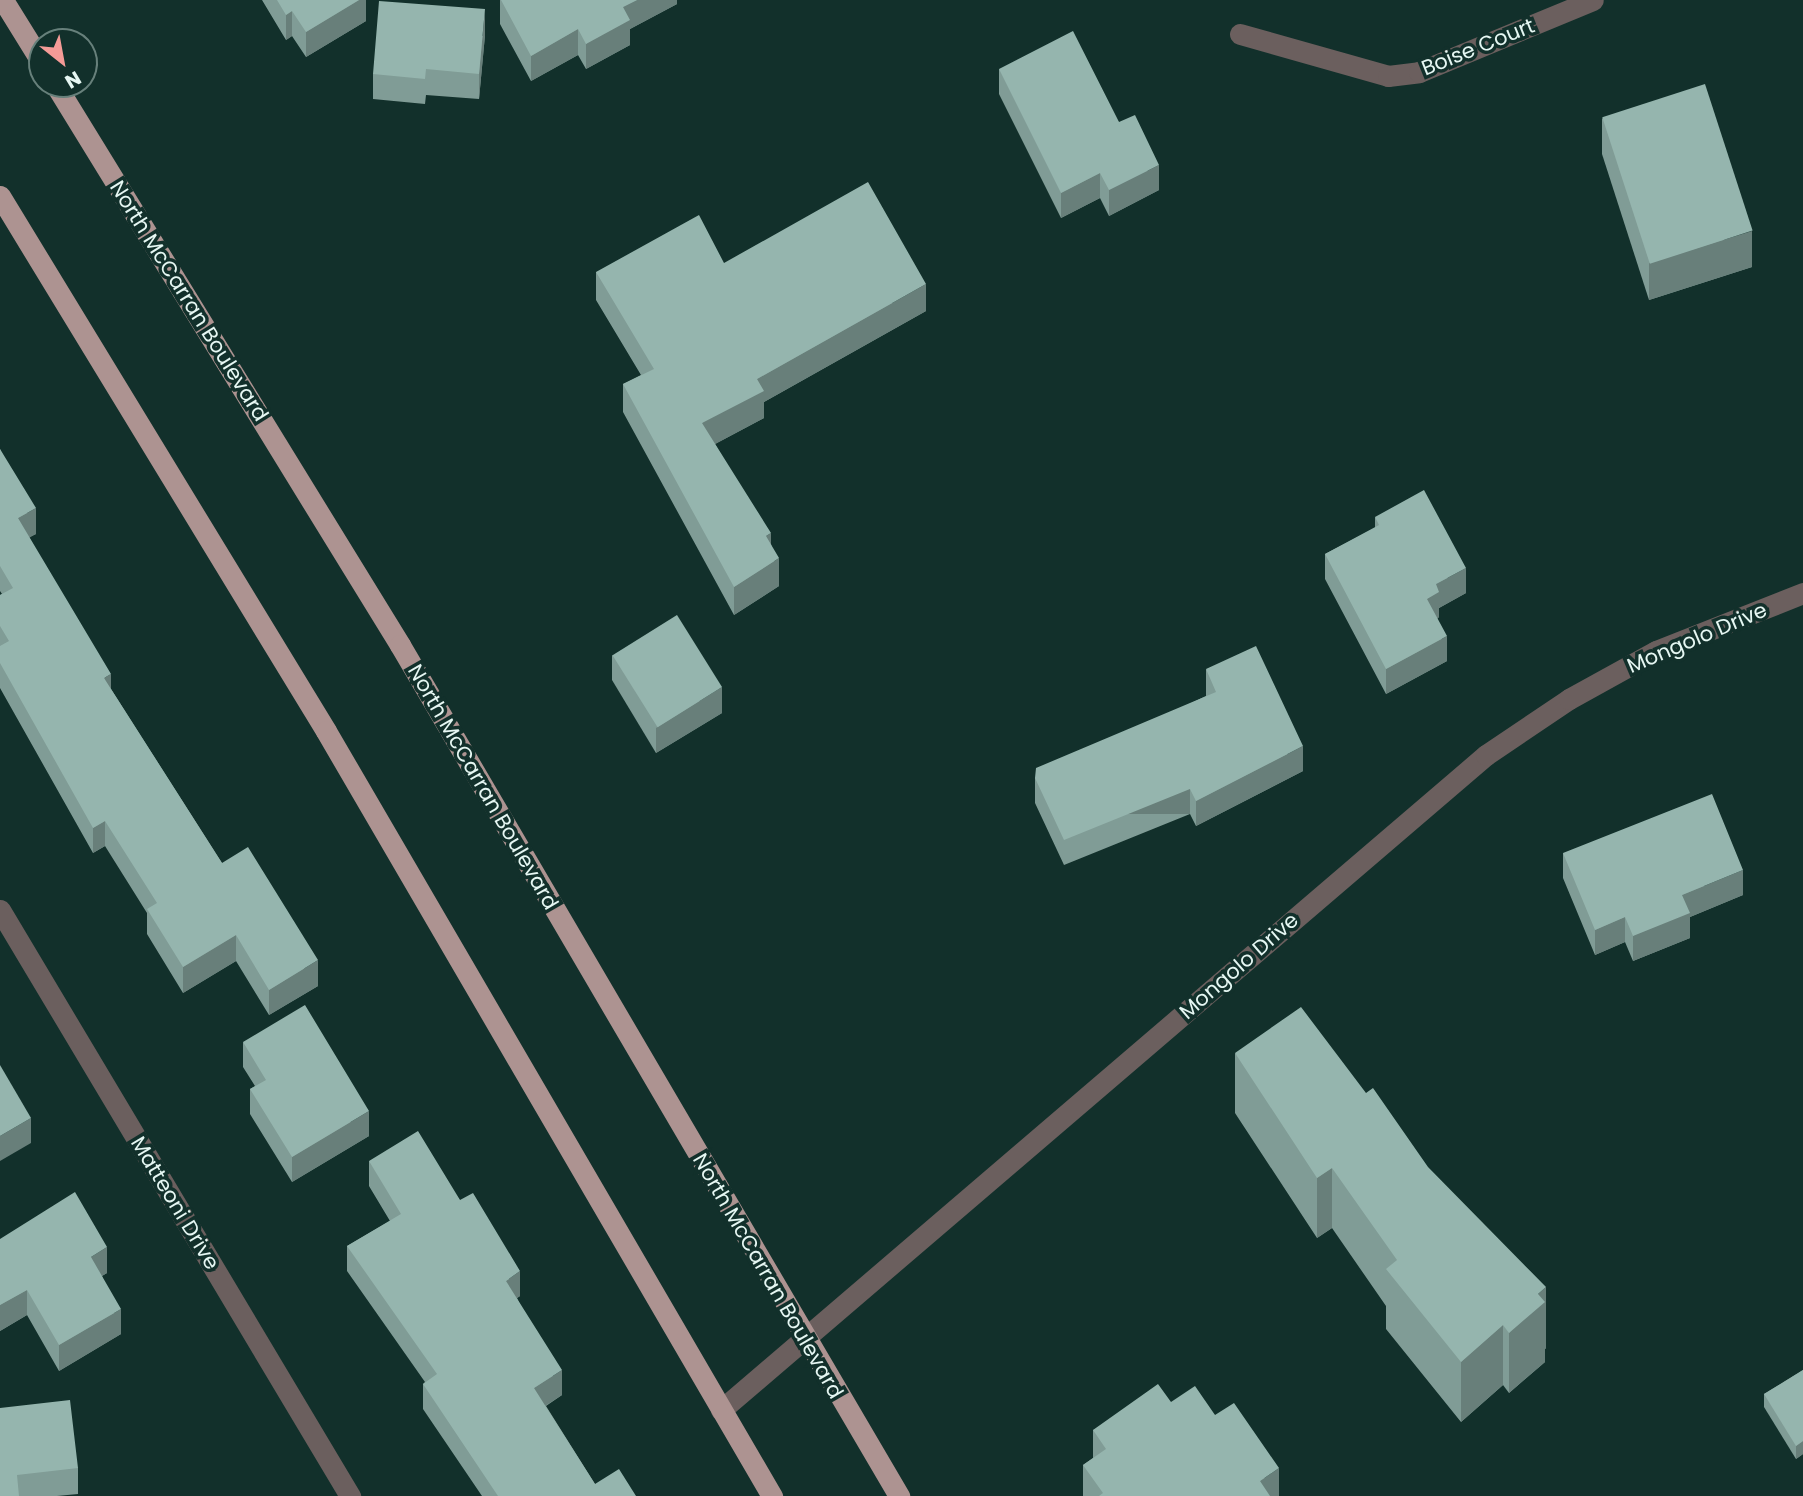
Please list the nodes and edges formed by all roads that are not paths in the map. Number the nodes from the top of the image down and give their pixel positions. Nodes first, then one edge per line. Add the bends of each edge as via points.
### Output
1 (3, 0) edge
2 (1593, 0) edge
3 (1240, 34) dead end
4 (28, 40) edge
5 (64, 98) edge
6 (0, 196) edge
7 (1803, 593) edge
8 (0, 910) edge
9 (6, 932) edge
10 (804, 1338) junction
11 (720, 1410) junction
12 (350, 1496) edge
13 (772, 1496) edge
14 (898, 1496) edge

1 - 4 main road
2 - 3 street, Boise Court via 1419,72 1388,76
5 - 10 main road, North McCarran Boulevard via 400,645
6 - 11 main road via 326,731
7 - 10 street, Mongolo Drive via 1656,651 1569,699 1486,755
8 - 9 street, Matteoni Drive
9 - 12 street, Matteoni Drive
10 - 11 street, Mongolo Drive
10 - 14 main road, North McCarran Boulevard
11 - 13 main road

